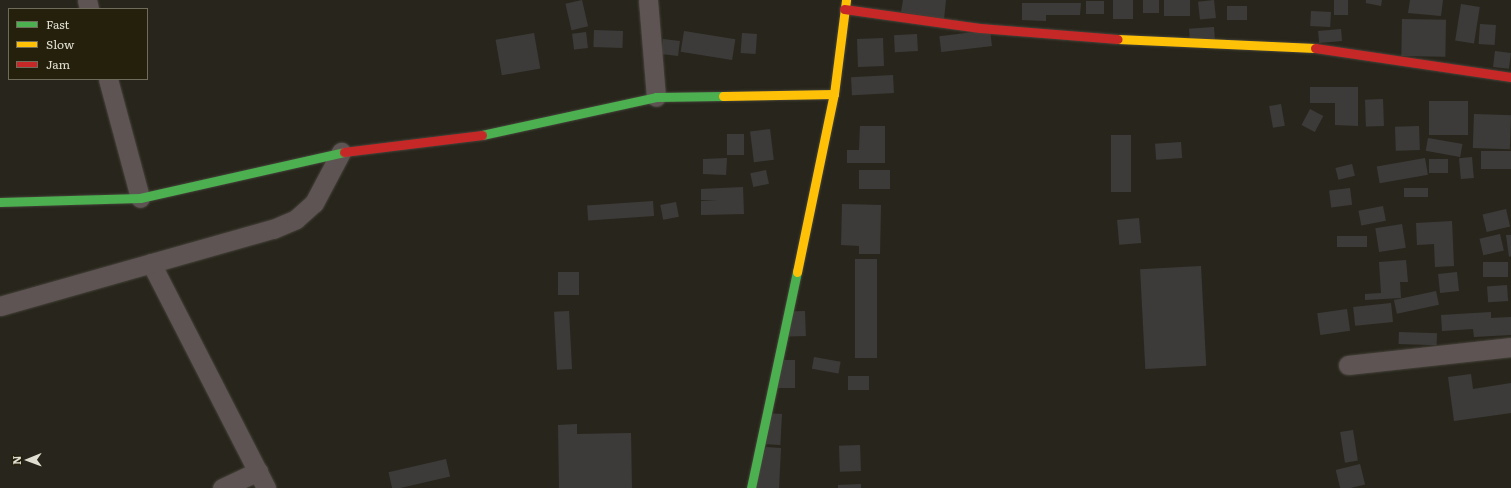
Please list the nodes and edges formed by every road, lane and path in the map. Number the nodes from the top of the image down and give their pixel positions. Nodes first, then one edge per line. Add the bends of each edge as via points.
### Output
1 (648, 0) edge
2 (845, 5) edge
3 (1511, 77) edge
4 (108, 80) edge
5 (834, 94) junction
6 (656, 98) junction
7 (341, 152) junction
8 (140, 198) junction
9 (0, 202) edge
10 (151, 263) junction
11 (0, 306) edge
12 (1511, 347) edge
13 (1348, 364) dead end
14 (258, 471) junction
15 (222, 488) edge
16 (266, 488) edge
17 (751, 488) edge

1 - 6 street
2 - 3 street via 980,28 1114,39 1313,48
2 - 5 street
4 - 8 street
5 - 6 street
5 - 17 street
6 - 7 street via 492,134
7 - 8 street
7 - 10 street via 314,204 296,219 273,229
8 - 9 street
10 - 11 street
10 - 14 street
12 - 13 street
14 - 15 street
14 - 16 street

